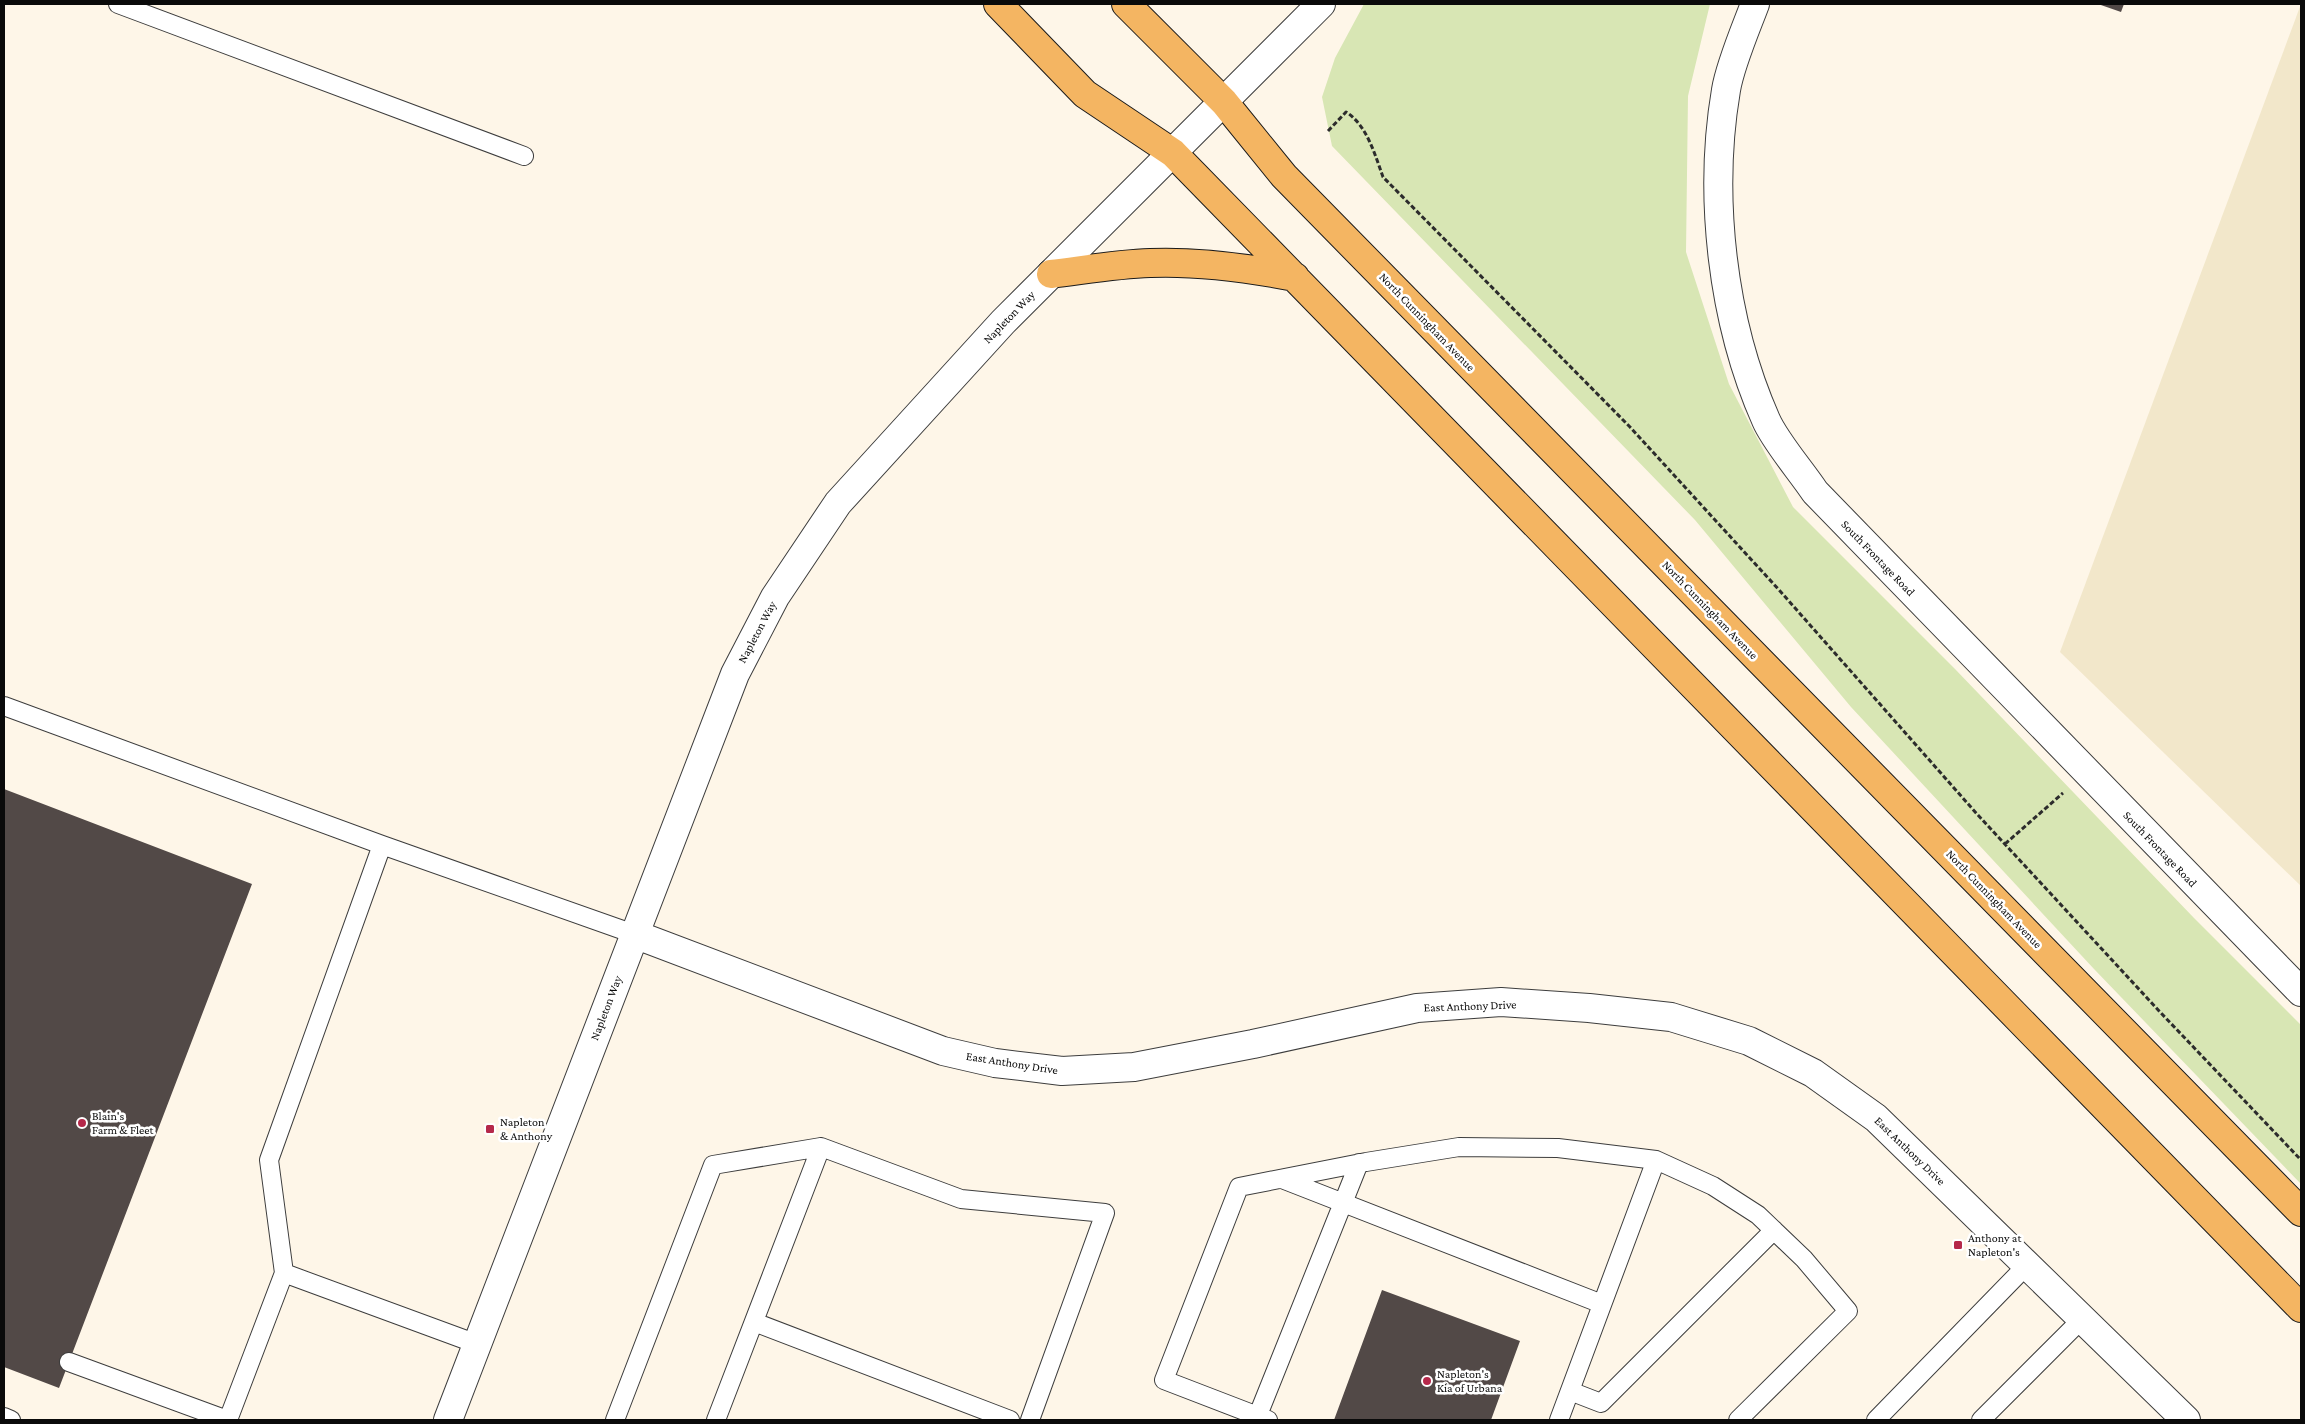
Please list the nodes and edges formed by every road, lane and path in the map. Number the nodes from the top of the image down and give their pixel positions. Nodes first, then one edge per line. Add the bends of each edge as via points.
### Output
1 (118, 4) edge
2 (998, 4) edge
3 (1126, 4) edge
4 (1320, 4) edge
5 (1755, 4) edge
6 (1224, 102) junction
7 (1328, 130) dead end
8 (1172, 153) junction
9 (524, 156) dead end
10 (1051, 274) junction
11 (1295, 277) junction
12 (4, 706) edge
13 (2086, 772) junction
14 (2005, 844) junction
15 (382, 845) junction
16 (634, 934) junction
17 (2301, 992) edge
18 (821, 1147) junction
19 (1656, 1160) junction
20 (2301, 1160) edge
21 (1359, 1163) junction
22 (1282, 1179) junction
23 (1343, 1203) junction
24 (2301, 1212) edge
25 (1774, 1230) junction
26 (2027, 1265) junction
27 (284, 1273) junction
28 (1602, 1304) junction
29 (2301, 1308) edge
30 (2082, 1319) junction
31 (754, 1322) junction
32 (477, 1344) junction
33 (69, 1362) dead end
34 (1570, 1391) junction
35 (4, 1417) edge
36 (1261, 1419) edge
37 (11, 1420) edge
38 (228, 1420) edge
39 (448, 1420) edge
40 (615, 1420) edge
41 (716, 1420) edge
42 (1010, 1420) edge
43 (1030, 1420) edge
44 (1559, 1420) edge
45 (1738, 1420) edge
46 (1876, 1420) edge
47 (1981, 1420) edge
48 (2186, 1420) edge

1 - 9 lane
2 - 8 main road via 1085,94
3 - 6 main road, North Cunningham Avenue
4 - 6 street, Napleton Way
5 - 13 street, South Frontage Road via 1726,88 1718,164 1722,260 1740,348 1766,421 1815,492
6 - 8 street, Napleton Way
6 - 24 main road, North Cunningham Avenue via 1284,176
7 - 14 path via 1346,112 1356,118 1369,140 1383,177 1630,427
8 - 10 street, Napleton Way
8 - 11 main road
10 - 11 main road via 1150,262 1206,264
10 - 16 street, Napleton Way via 1003,322 838,504 775,597 735,674
11 - 29 main road
12 - 15 lane
13 - 14 path
13 - 17 street, South Frontage Road
14 - 20 path
15 - 16 lane
15 - 27 lane via 269,1160
16 - 26 street, East Anthony Drive via 943,1052 995,1063 1062,1071 1134,1067 1417,1008 1501,1002 1671,1017 1749,1041 1821,1079 1876,1118
16 - 32 street, Napleton Way
18 - 31 lane
18 - 40 lane via 713,1165
18 - 43 lane via 961,1198 1105,1213
19 - 21 lane via 1558,1148 1459,1146
19 - 25 lane via 1713,1186 1758,1215
19 - 28 lane
21 - 22 lane
21 - 23 lane
22 - 23 lane
22 - 36 lane via 1239,1188 1164,1380
23 - 28 lane
23 - 36 lane
25 - 34 lane via 1601,1403
25 - 45 lane via 1804,1259 1848,1311
26 - 30 street, East Anthony Drive
26 - 46 lane
27 - 32 lane
27 - 38 lane
28 - 34 lane
30 - 47 lane
30 - 48 street, East Anthony Drive
31 - 41 lane
31 - 42 lane
32 - 39 street, Napleton Way
33 - 38 lane
34 - 44 lane
35 - 37 lane

